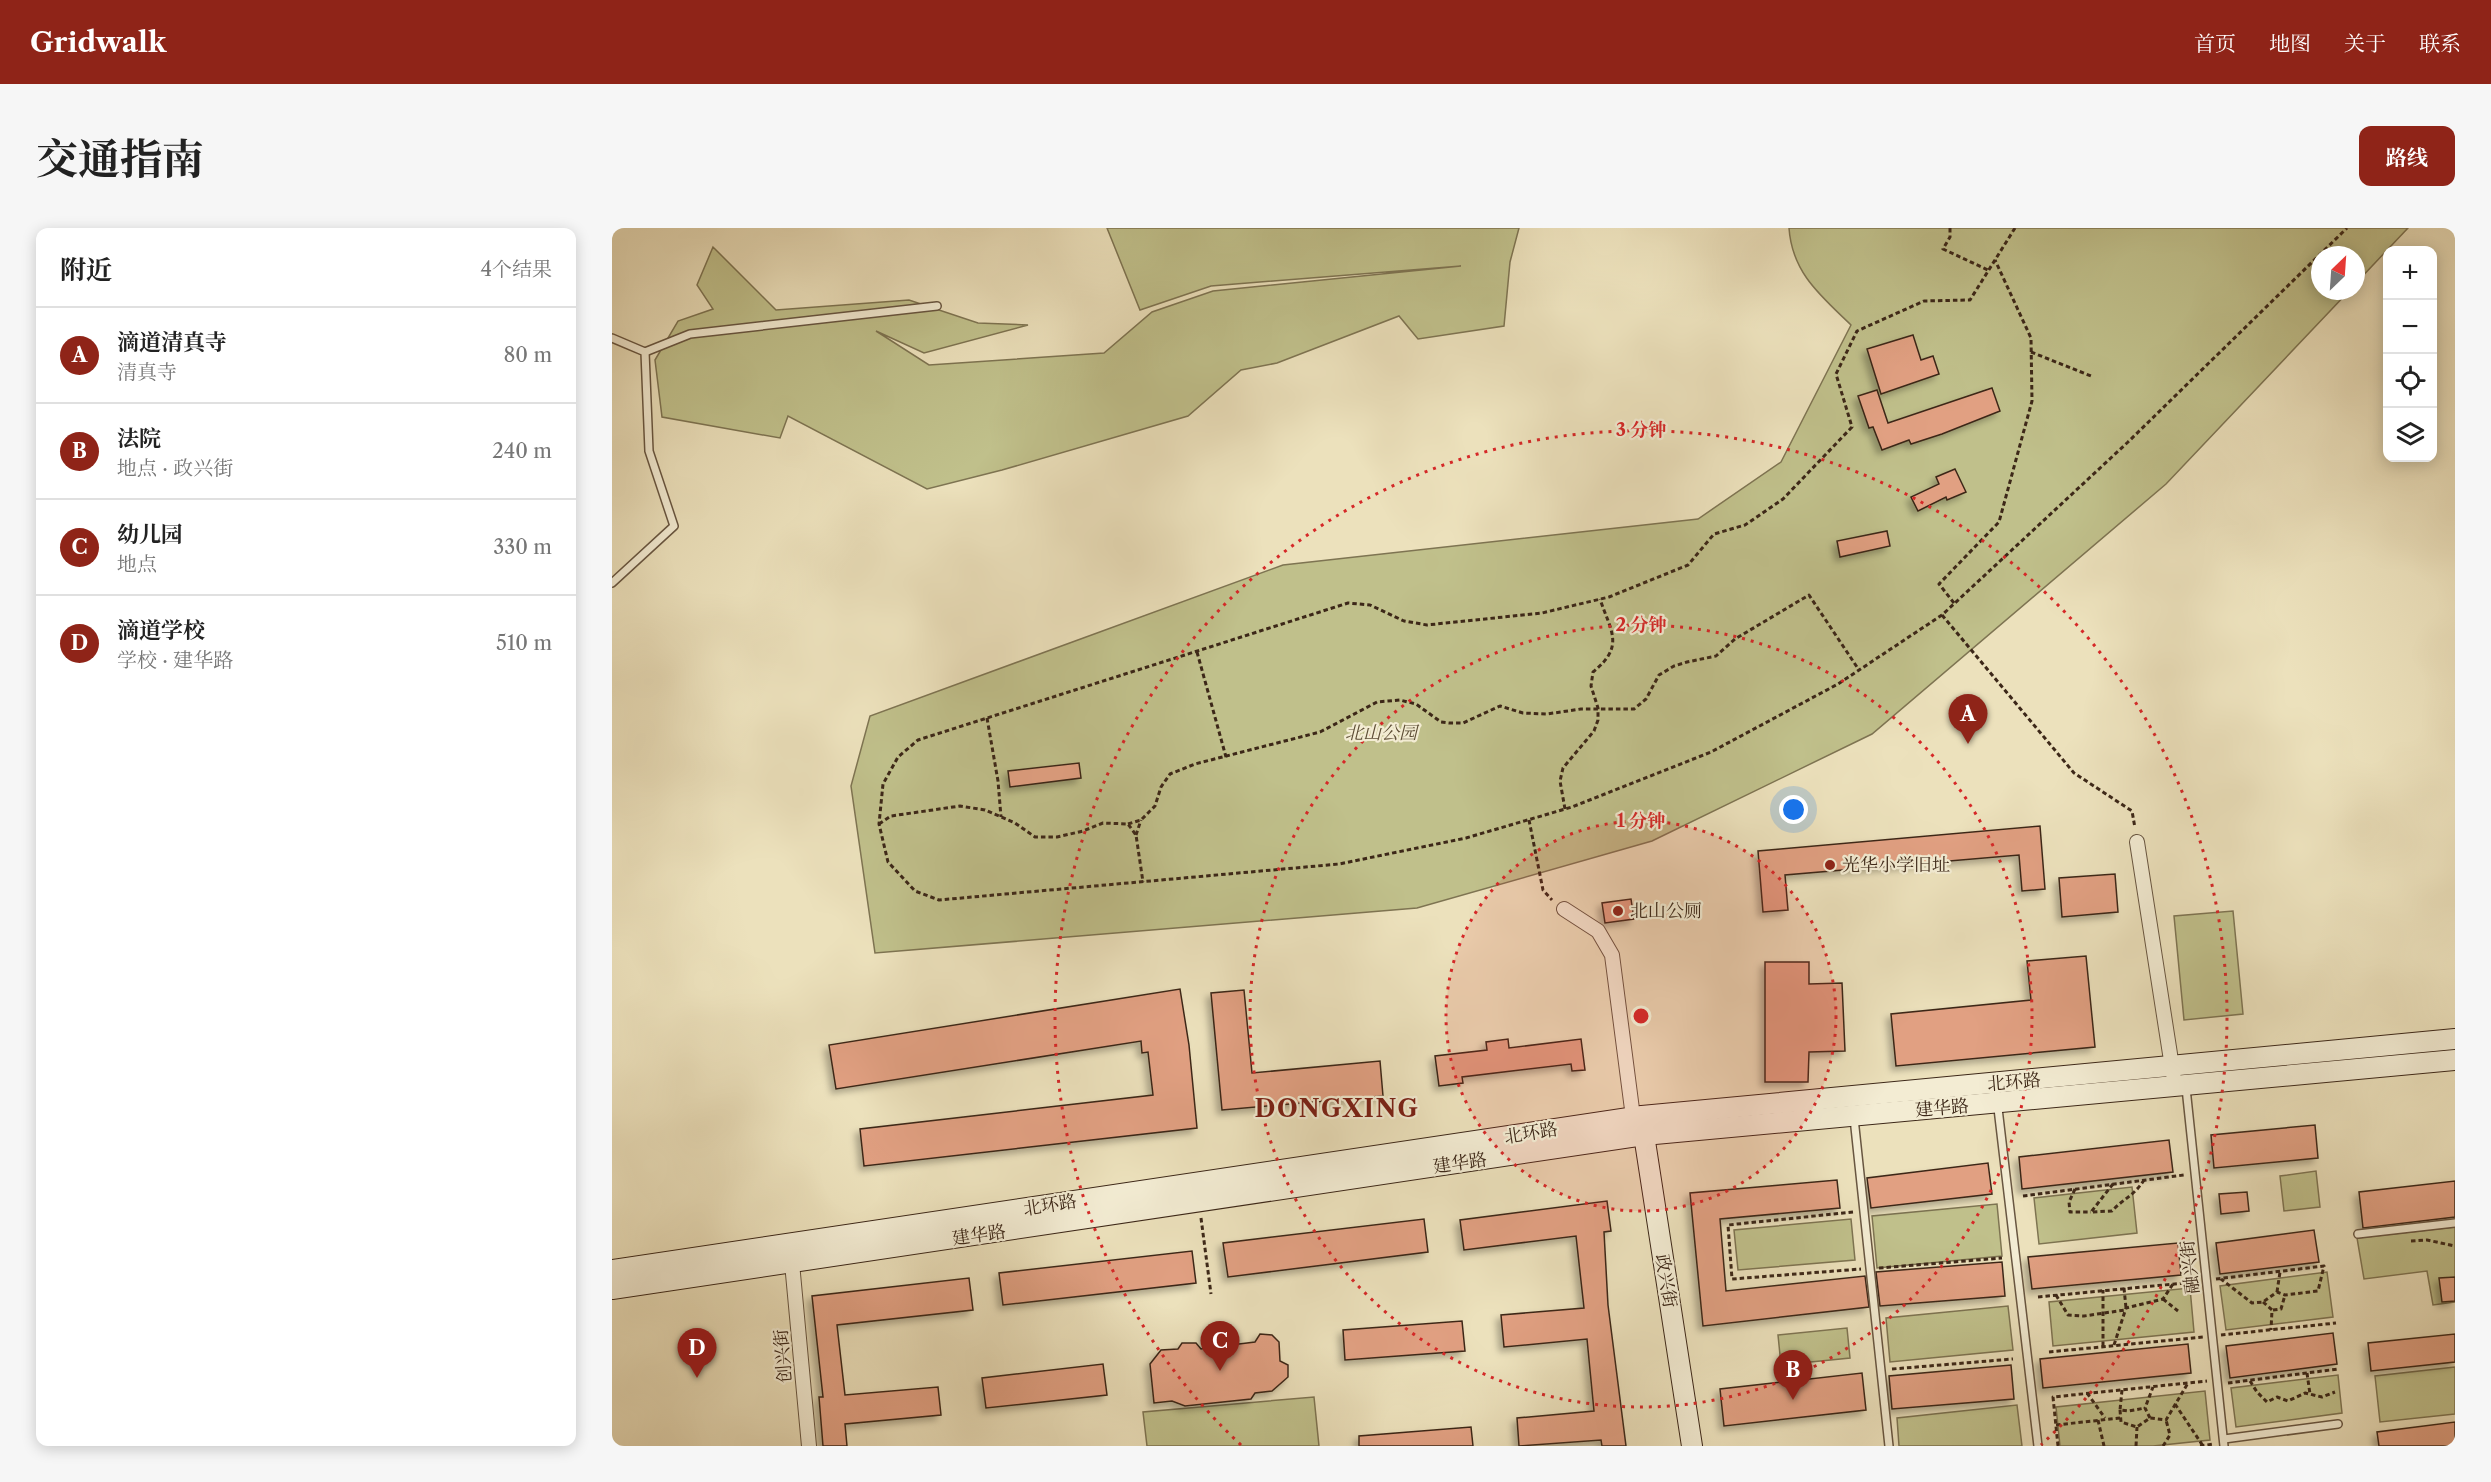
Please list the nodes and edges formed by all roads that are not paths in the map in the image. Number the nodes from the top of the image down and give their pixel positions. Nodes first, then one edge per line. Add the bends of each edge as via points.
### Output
1 (937, 306) dead end
2 (612, 338) edge
3 (645, 352) junction
4 (612, 583) edge
5 (2137, 842) road end
6 (1564, 909) road end
7 (2455, 1039) edge
8 (2455, 1060) edge
9 (2177, 1079) junction
10 (1996, 1093) junction
11 (1853, 1116) junction
12 (1640, 1123) junction
13 (2455, 1223) edge
14 (2358, 1234) dead end
15 (792, 1263) junction
16 (612, 1270) edge
17 (612, 1289) edge
18 (2338, 1424) dead end
19 (2224, 1443) edge
20 (809, 1446) edge
21 (1692, 1446) edge
22 (1889, 1446) edge
23 (2038, 1446) edge

1 - 3 lane via 690,334
2 - 3 lane
3 - 4 lane via 648,451 674,526
5 - 9 street
6 - 12 street via 1598,931 1612,955
7 - 9 street, 北环路
8 - 9 street
9 - 10 street, 北环路
9 - 19 lane, 融兴街 via 2195,1173
10 - 11 street, 建华路
10 - 12 street, 北环路
10 - 23 lane
11 - 12 street, 建华路
11 - 22 lane
12 - 15 street, 建华路 via 1198,1202
12 - 16 street, 北环路
12 - 21 street, 政兴街
13 - 14 lane
15 - 17 street, 建华路
15 - 20 street, 创兴街
18 - 19 lane

